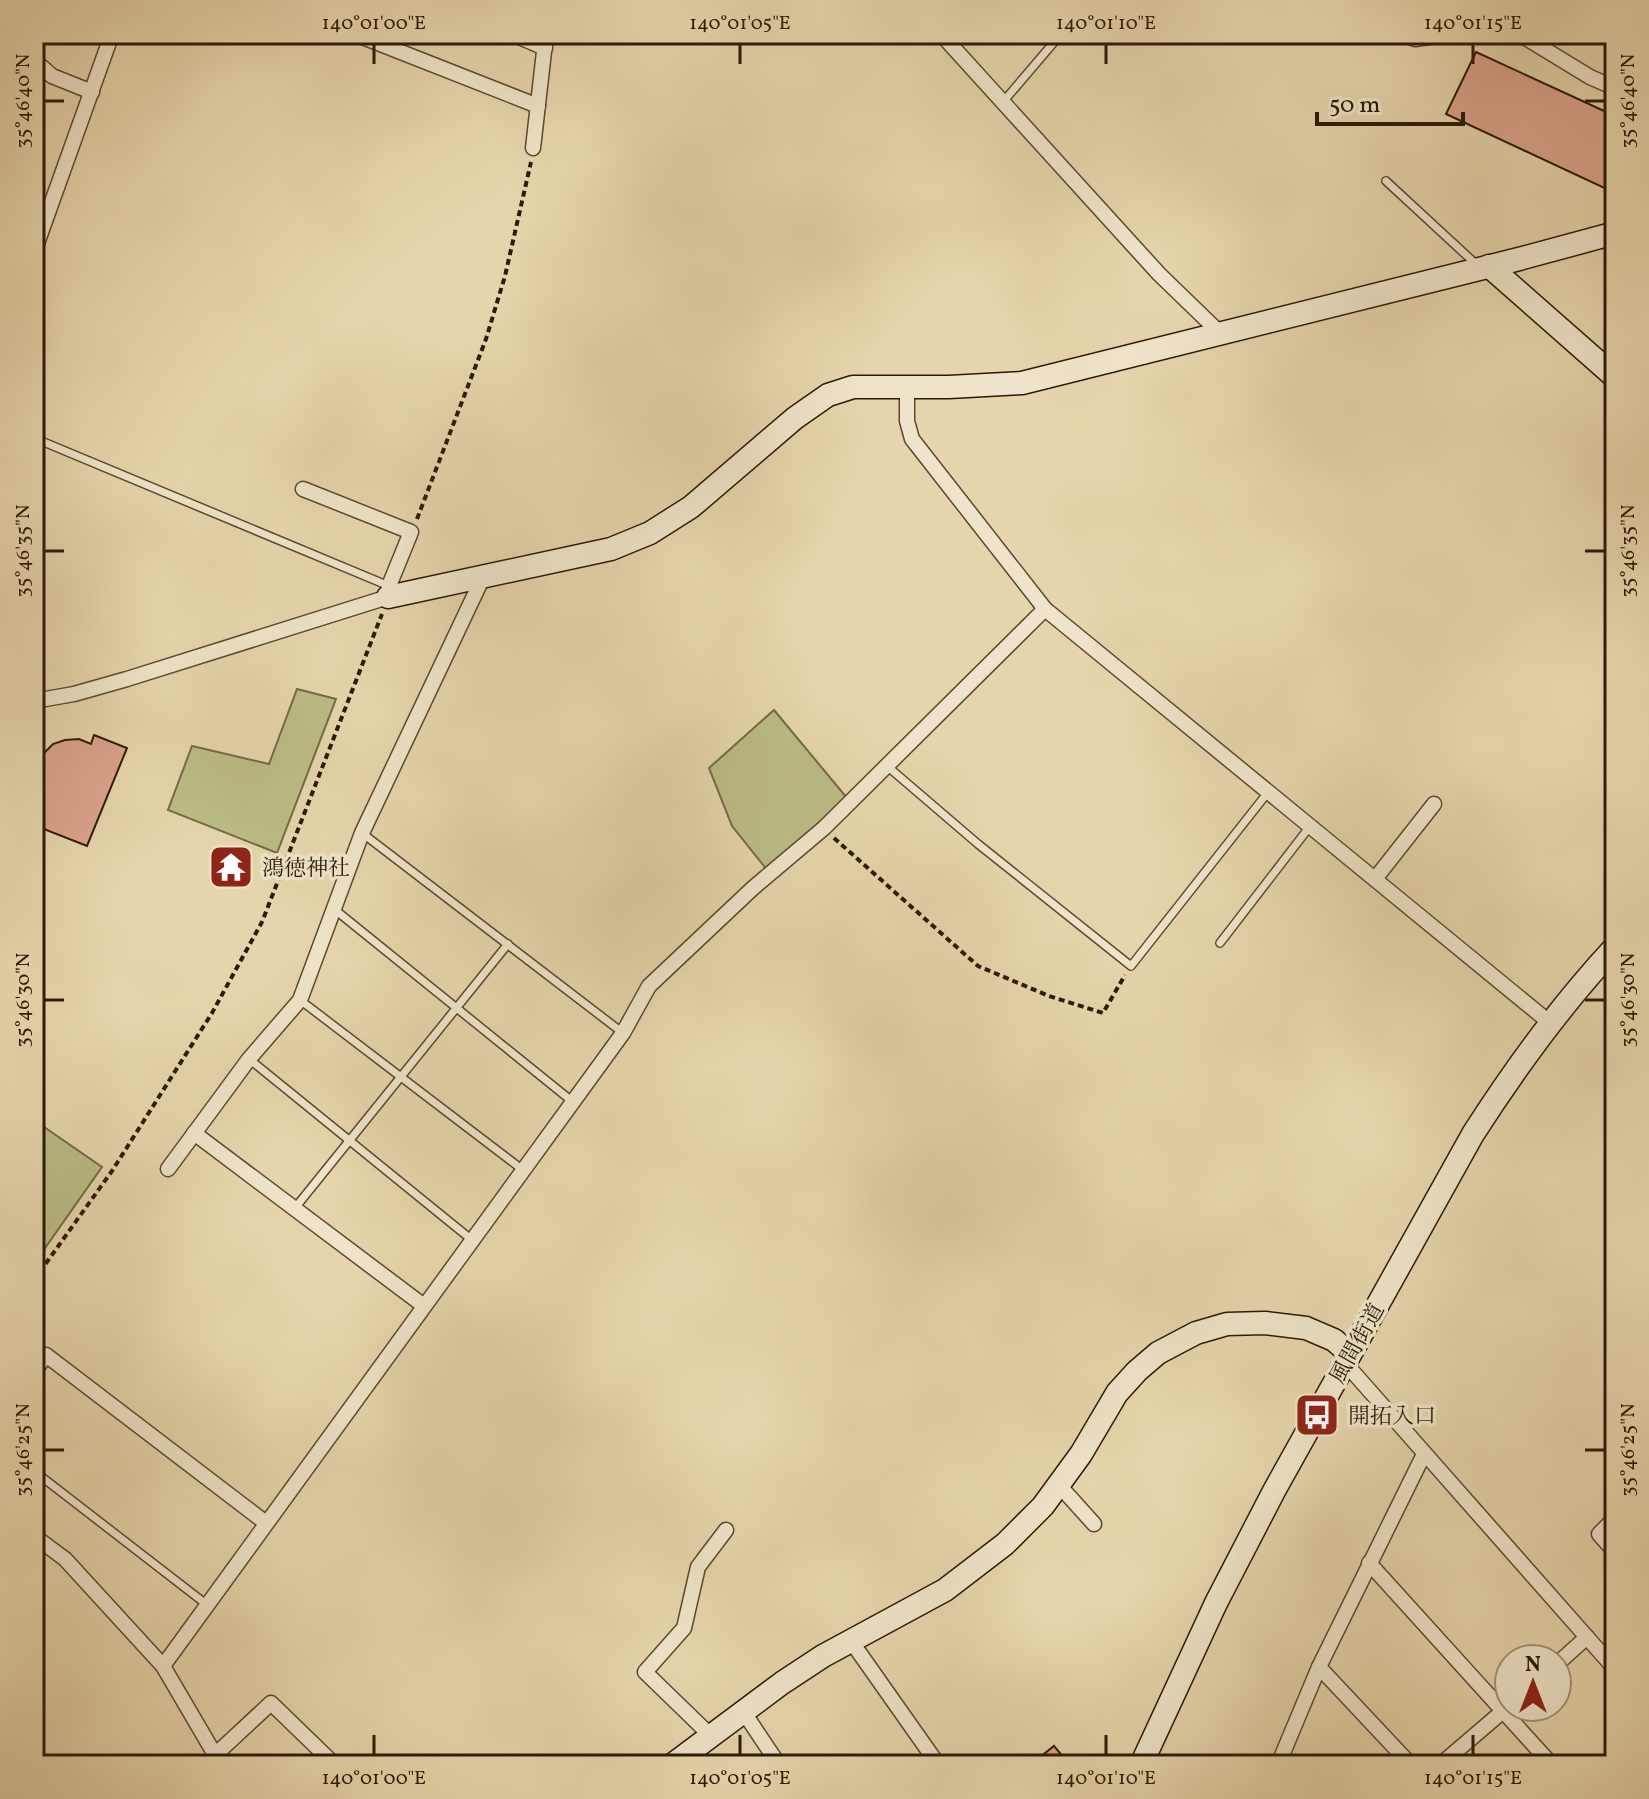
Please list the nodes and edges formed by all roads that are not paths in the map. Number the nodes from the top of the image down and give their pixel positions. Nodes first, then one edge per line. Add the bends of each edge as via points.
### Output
1 (112, 34) edge
2 (355, 34) edge
3 (512, 34) edge
4 (941, 34) edge
5 (1061, 34) edge
6 (1401, 34) edge
7 (1448, 34) edge
8 (1514, 34) edge
9 (545, 41) edge
10 (34, 64) edge
11 (1615, 88) edge
12 (92, 92) junction
13 (1002, 103) junction
14 (538, 106) junction
15 (533, 148) road end
16 (1386, 181) dead end
17 (1615, 233) edge
18 (35, 245) edge
19 (1484, 267) junction
20 (1221, 334) junction
21 (1615, 377) edge
22 (907, 387) junction
23 (34, 438) edge
24 (303, 489) dead end
25 (484, 575) junction
26 (388, 591) junction
27 (1045, 609) junction
28 (34, 701) edge
29 (887, 766) junction
30 (1269, 790) junction
31 (1434, 804) dead end
32 (1311, 825) junction
33 (362, 833) junction
34 (1375, 879) junction
35 (333, 908) junction
36 (1220, 943) dead end
37 (508, 944) junction
38 (1615, 947) edge
39 (300, 1000) junction
40 (457, 1008) junction
41 (1549, 1022) junction
42 (623, 1033) junction
43 (249, 1059) junction
44 (401, 1077) junction
45 (573, 1102) junction
46 (194, 1133) junction
47 (349, 1141) junction
48 (168, 1169) dead end
49 (523, 1170) junction
50 (295, 1208) junction
51 (472, 1240) junction
52 (424, 1306) junction
53 (1345, 1360) junction
54 (34, 1372) edge
55 (1424, 1454) junction
56 (34, 1471) edge
57 (1058, 1484) junction
58 (1615, 1518) edge
59 (266, 1523) junction
60 (1094, 1524) dead end
61 (726, 1530) dead end
62 (34, 1536) edge
63 (1615, 1552) edge
64 (1369, 1563) junction
65 (206, 1604) junction
66 (1587, 1637) junction
67 (851, 1641) junction
68 (1573, 1650) edge
69 (163, 1666) junction
70 (1319, 1667) junction
71 (1615, 1669) edge
72 (1493, 1695) edge
73 (743, 1711) junction
74 (1493, 1720) edge
75 (1518, 1723) edge
76 (710, 1735) junction
77 (218, 1760) edge
78 (679, 1763) edge
79 (937, 1763) edge
80 (335, 1765) edge
81 (779, 1765) edge
82 (1141, 1765) edge
83 (1278, 1765) edge
84 (1411, 1765) edge
85 (1440, 1765) edge
86 (1552, 1765) edge

1 - 12 street
2 - 14 street
3 - 9 street
4 - 13 street
5 - 13 lane
6 - 7 street via 1415,39
8 - 11 street
9 - 14 street
10 - 12 street
12 - 18 street
13 - 20 street
14 - 15 street
16 - 19 lane
17 - 19 street
19 - 20 street
19 - 21 street
20 - 22 street via 1022,383
22 - 25 street via 853,387 828,395 691,507 650,533 611,549
22 - 27 street via 912,439
23 - 26 lane
24 - 26 street via 411,532
25 - 26 street
25 - 33 street
26 - 28 street via 127,679
27 - 29 street
27 - 30 street
29 - 30 lane via 1131,966
29 - 42 street via 649,986
30 - 32 street
31 - 34 street
32 - 34 street
32 - 36 lane
33 - 35 street
33 - 37 lane
34 - 41 street
35 - 39 street
35 - 40 lane
37 - 40 lane
37 - 42 lane
38 - 41 street, 風間街道
39 - 43 street
39 - 44 lane
40 - 44 lane
40 - 45 lane
41 - 53 street, 風間街道 via 1473,1134
42 - 45 street
43 - 46 street
43 - 47 lane
44 - 47 lane
44 - 49 lane
45 - 49 street
46 - 48 street
46 - 50 street
47 - 50 lane
47 - 51 lane
49 - 51 street
50 - 52 street
51 - 52 street
52 - 59 street
53 - 55 street
53 - 57 street via 1334,1340 1306,1328 1227,1324 1196,1333 1137,1371
53 - 82 street, 風間街道 via 1216,1603
54 - 59 street via 46,1355
55 - 64 street
55 - 66 street
56 - 65 lane
57 - 60 street
57 - 67 street via 1005,1544 945,1590
58 - 63 street via 1599,1534
59 - 65 street
61 - 76 street via 698,1567 684,1628 645,1672
62 - 69 street via 65,1559
64 - 70 street
64 - 72 street
65 - 69 street
66 - 68 street
66 - 71 street
67 - 73 street
67 - 79 street
69 - 77 street
70 - 83 street
70 - 84 street
73 - 76 street
73 - 81 street
74 - 85 street
75 - 86 street
76 - 78 street
77 - 80 street via 271,1703

